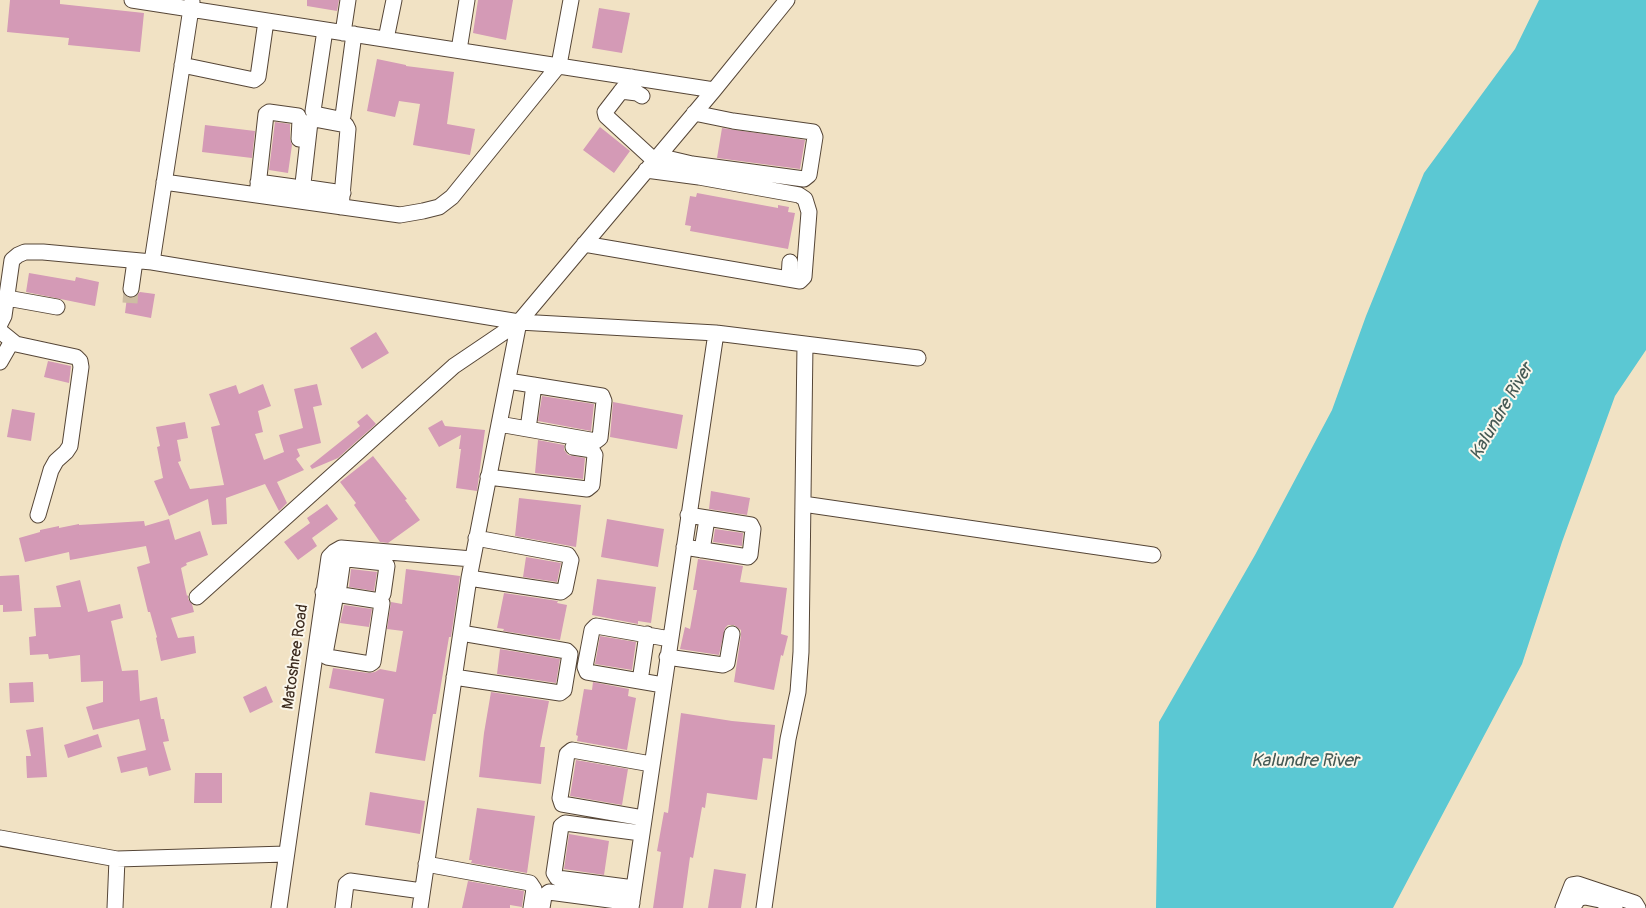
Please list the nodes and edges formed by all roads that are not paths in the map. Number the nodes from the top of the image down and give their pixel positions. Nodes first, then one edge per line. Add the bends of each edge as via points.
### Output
1 (132, 0) edge
2 (348, 0) edge
3 (394, 0) edge
4 (468, 0) edge
5 (571, 0) edge
6 (787, 0) edge
7 (192, 5) edge
8 (266, 21) junction
9 (325, 30) junction
10 (348, 34) junction
11 (386, 39) junction
12 (459, 50) junction
13 (182, 65) junction
14 (559, 65) junction
15 (632, 77) junction
16 (714, 90) junction
17 (621, 91) junction
18 (642, 96) dead end
19 (694, 113) junction
20 (653, 162) junction
21 (164, 182) junction
22 (258, 188) junction
23 (298, 194) junction
24 (342, 200) junction
25 (584, 244) junction
26 (134, 261) junction
27 (152, 262) junction
28 (790, 262) dead end
29 (789, 278) junction
30 (131, 289) tunnel mouth
31 (7, 298) junction
32 (58, 307) dead end
33 (519, 322) junction
34 (0, 324) edge
35 (716, 333) junction
36 (6, 336) edge
37 (805, 344) junction
38 (918, 358) dead end
39 (0, 362) edge
40 (508, 381) junction
41 (534, 385) junction
42 (498, 429) junction
43 (528, 429) junction
44 (488, 476) junction
45 (803, 504) junction
46 (38, 515) dead end
47 (688, 516) junction
48 (707, 519) junction
49 (476, 538) junction
50 (684, 547) junction
51 (702, 550) junction
52 (1153, 555) dead end
53 (336, 558) junction
54 (472, 559) junction
55 (469, 578) junction
56 (333, 591) junction
57 (383, 594) dead end
58 (197, 597) dead end
59 (461, 633) junction
60 (647, 634) junction
61 (732, 634) dead end
62 (670, 639) junction
63 (667, 657) junction
64 (454, 677) junction
65 (640, 681) junction
66 (663, 685) junction
67 (651, 764) junction
68 (642, 826) junction
69 (0, 838) edge
70 (286, 854) junction
71 (117, 859) junction
72 (426, 864) junction
73 (422, 891) junction
74 (632, 900) edge
75 (115, 908) edge
76 (278, 908) edge
77 (343, 908) edge
78 (420, 908) edge
79 (531, 908) edge
80 (542, 908) edge
81 (764, 908) edge
82 (1562, 908) edge
83 (1572, 908) edge
84 (1616, 908) edge
85 (1638, 908) edge

1 - 7 street
2 - 10 street
3 - 11 street
4 - 12 street
5 - 14 street
6 - 16 street
7 - 8 street
7 - 13 street
8 - 9 street
8 - 13 street via 258,77 254,80
9 - 10 street
9 - 10 street via 315,114 343,116
10 - 11 street
11 - 12 street
12 - 14 street
13 - 21 street
14 - 15 street
14 - 24 street via 452,197 439,207 400,214
15 - 16 street
15 - 17 street
16 - 19 street
17 - 18 street
17 - 20 street via 605,112 606,116
19 - 20 street
19 - 20 street via 812,132 815,137 809,175 804,179
20 - 25 street
20 - 29 street via 699,177 799,195 805,199 809,212 804,277 800,280
21 - 22 street
21 - 27 street
22 - 23 street
22 - 23 street via 266,114 298,116
23 - 24 street
23 - 24 street via 310,122 314,119 346,125 348,129
25 - 29 street
25 - 33 street
26 - 27 street
26 - 30 street
26 - 31 street via 25,252 12,260
27 - 33 street
28 - 29 street
31 - 32 street
31 - 34 street
33 - 35 street
33 - 40 street
33 - 58 street via 454,366
35 - 37 street
35 - 47 street
36 - 39 street
36 - 46 street via 16,344 76,357 80,361 64,443 66,452 51,470
37 - 38 street
37 - 45 street
40 - 41 street
40 - 42 street
41 - 43 street
41 - 43 street via 602,396 600,438 596,441
42 - 43 street
42 - 44 street
42 - 44 street via 592,450 595,455 592,485 587,489
44 - 49 street
45 - 52 street
45 - 81 street via 798,692 788,739
47 - 48 street
47 - 50 street
48 - 51 street
48 - 51 street via 751,526 750,555
49 - 54 street
49 - 55 street via 568,555 571,560 565,589 561,592
50 - 51 street
50 - 62 street
53 - 54 street via 334,552 341,548
53 - 56 street, Matoshree Road
53 - 57 street via 385,563
54 - 55 street
55 - 59 street
56 - 56 street via 382,603 373,662 370,664 325,654
56 - 70 street, Matoshree Road
59 - 64 street
59 - 64 street via 570,654 564,690 560,693
60 - 62 street
60 - 65 street
60 - 65 street via 596,626 592,630 585,667 587,672
61 - 63 street via 724,665
62 - 63 street
63 - 66 street
64 - 72 street
65 - 66 street
66 - 67 street
67 - 68 street
67 - 68 street via 572,750 568,754 560,798 562,804
68 - 74 street
68 - 74 street via 565,823 561,826 554,873 557,878
69 - 71 street
70 - 71 street
70 - 76 street, Matoshree Road
71 - 75 street
72 - 73 street
72 - 79 street via 530,883 534,889
73 - 77 street via 350,881 346,884
73 - 78 street
74 - 80 street via 549,892 544,896
82 - 85 street via 1572,885 1578,884 1635,903
83 - 84 street via 1579,898 1585,897

